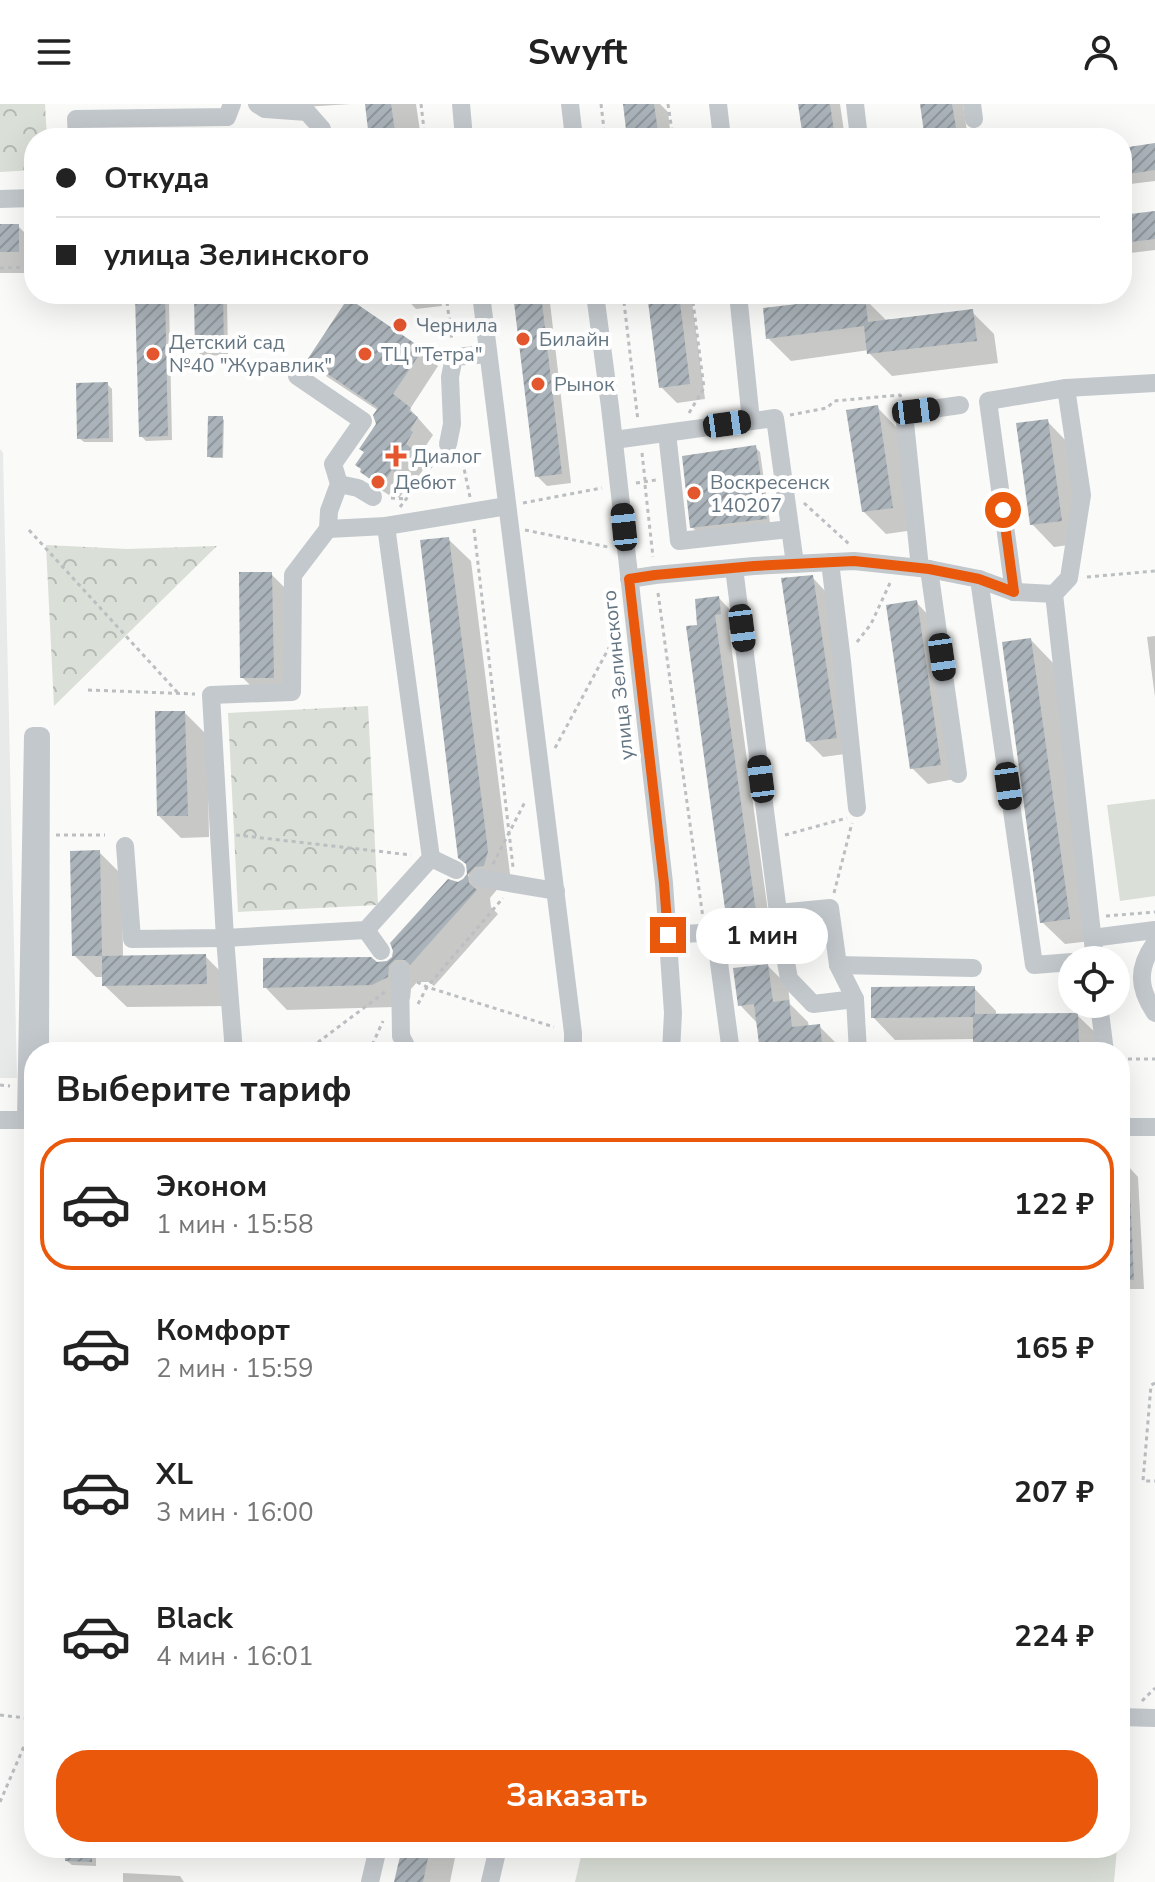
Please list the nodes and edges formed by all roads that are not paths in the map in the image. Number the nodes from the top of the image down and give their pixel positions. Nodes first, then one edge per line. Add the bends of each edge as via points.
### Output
1 (232, 104) edge
2 (257, 104) edge
3 (461, 104) edge
4 (570, 104) edge
5 (718, 104) edge
6 (855, 104) edge
7 (76, 128) edge
8 (321, 128) edge
9 (463, 128) edge
10 (573, 128) edge
11 (721, 128) edge
12 (858, 128) edge
13 (24, 198) edge
14 (0, 199) edge
15 (482, 304) edge
16 (596, 304) edge
17 (739, 304) edge
18 (488, 354) junction
19 (297, 376) dead end
20 (1155, 383) edge
21 (1066, 388) junction
22 (960, 405) dead end
23 (751, 421) junction
24 (673, 432) junction
25 (614, 440) junction
26 (448, 444) road end
27 (339, 484) junction
28 (373, 497) dead end
29 (507, 506) junction
30 (386, 526) junction
31 (328, 529) junction
32 (790, 529) junction
33 (741, 534) junction
34 (830, 562) junction
35 (795, 564) junction
36 (739, 567) junction
37 (925, 568) junction
38 (629, 579) junction
39 (979, 579) junction
40 (1014, 592) junction
41 (1054, 594) junction
42 (958, 774) dead end
43 (857, 808) dead end
44 (125, 846) dead end
45 (431, 858) junction
46 (456, 870) dead end
47 (483, 879) road end
48 (556, 891) junction
49 (779, 921) junction
50 (366, 930) junction
51 (1155, 930) edge
52 (710, 933) junction
53 (668, 935) junction
54 (225, 938) junction
55 (1092, 938) junction
56 (1155, 943) edge
57 (1093, 946) edge
58 (381, 951) dead end
59 (1058, 963) edge
60 (838, 965) junction
61 (973, 968) dead end
62 (400, 971) road end
63 (855, 999) junction
64 (1155, 1013) edge
65 (1101, 1018) edge
66 (31, 1042) edge
67 (40, 1042) edge
68 (233, 1042) edge
69 (404, 1042) edge
70 (573, 1042) edge
71 (672, 1042) edge
72 (729, 1042) edge
73 (857, 1042) edge
74 (1104, 1042) edge
75 (0, 1120) edge
76 (24, 1120) edge
77 (1130, 1127) edge
78 (1154, 1128) edge
79 (1130, 1717) edge
80 (1155, 1718) edge
81 (376, 1858) edge
82 (496, 1858) edge
83 (370, 1882) edge
84 (490, 1882) edge

1 - 7 street via 227,117 76,119
2 - 8 street via 307,112
3 - 9 street
4 - 10 street
5 - 11 street
6 - 12 street
13 - 14 street
15 - 18 street
16 - 25 street, улица Зелинского
17 - 23 street
18 - 26 street via 454,357
18 - 29 street
19 - 27 street via 363,421 333,464
20 - 21 street
21 - 40 street via 988,401
21 - 41 street via 1082,495 1069,578
22 - 37 street via 904,413
23 - 24 street
23 - 32 street via 775,418
24 - 25 street
24 - 33 street via 679,541
25 - 38 street, улица Зелинского
27 - 28 street
27 - 31 street
29 - 30 street
29 - 48 street
30 - 31 street
30 - 45 street
31 - 54 street via 293,575 292,692 211,695
32 - 33 street
32 - 35 street
33 - 36 street
34 - 35 street
34 - 37 street
34 - 43 street
35 - 36 street
36 - 38 street
36 - 49 street
37 - 39 street
37 - 42 street
38 - 53 street, улица Зелинского
39 - 40 street
39 - 59 street via 1034,965
40 - 41 street
41 - 55 street
44 - 54 street via 132,939
45 - 46 street
45 - 50 street
47 - 48 street
48 - 70 street
49 - 52 street
49 - 60 street via 830,908
49 - 63 street via 789,979 813,1004
50 - 54 street
50 - 58 street
51 - 55 street
52 - 53 street
52 - 72 street
53 - 71 street, улица Зелинского
54 - 68 street
55 - 57 street
56 - 64 street via 1141,977 1145,999
60 - 61 street
60 - 63 street
62 - 69 street
63 - 73 street
65 - 74 street
66 - 67 street via 33,736 41,736
75 - 76 street
77 - 78 street
79 - 80 street
81 - 83 street
82 - 84 street

